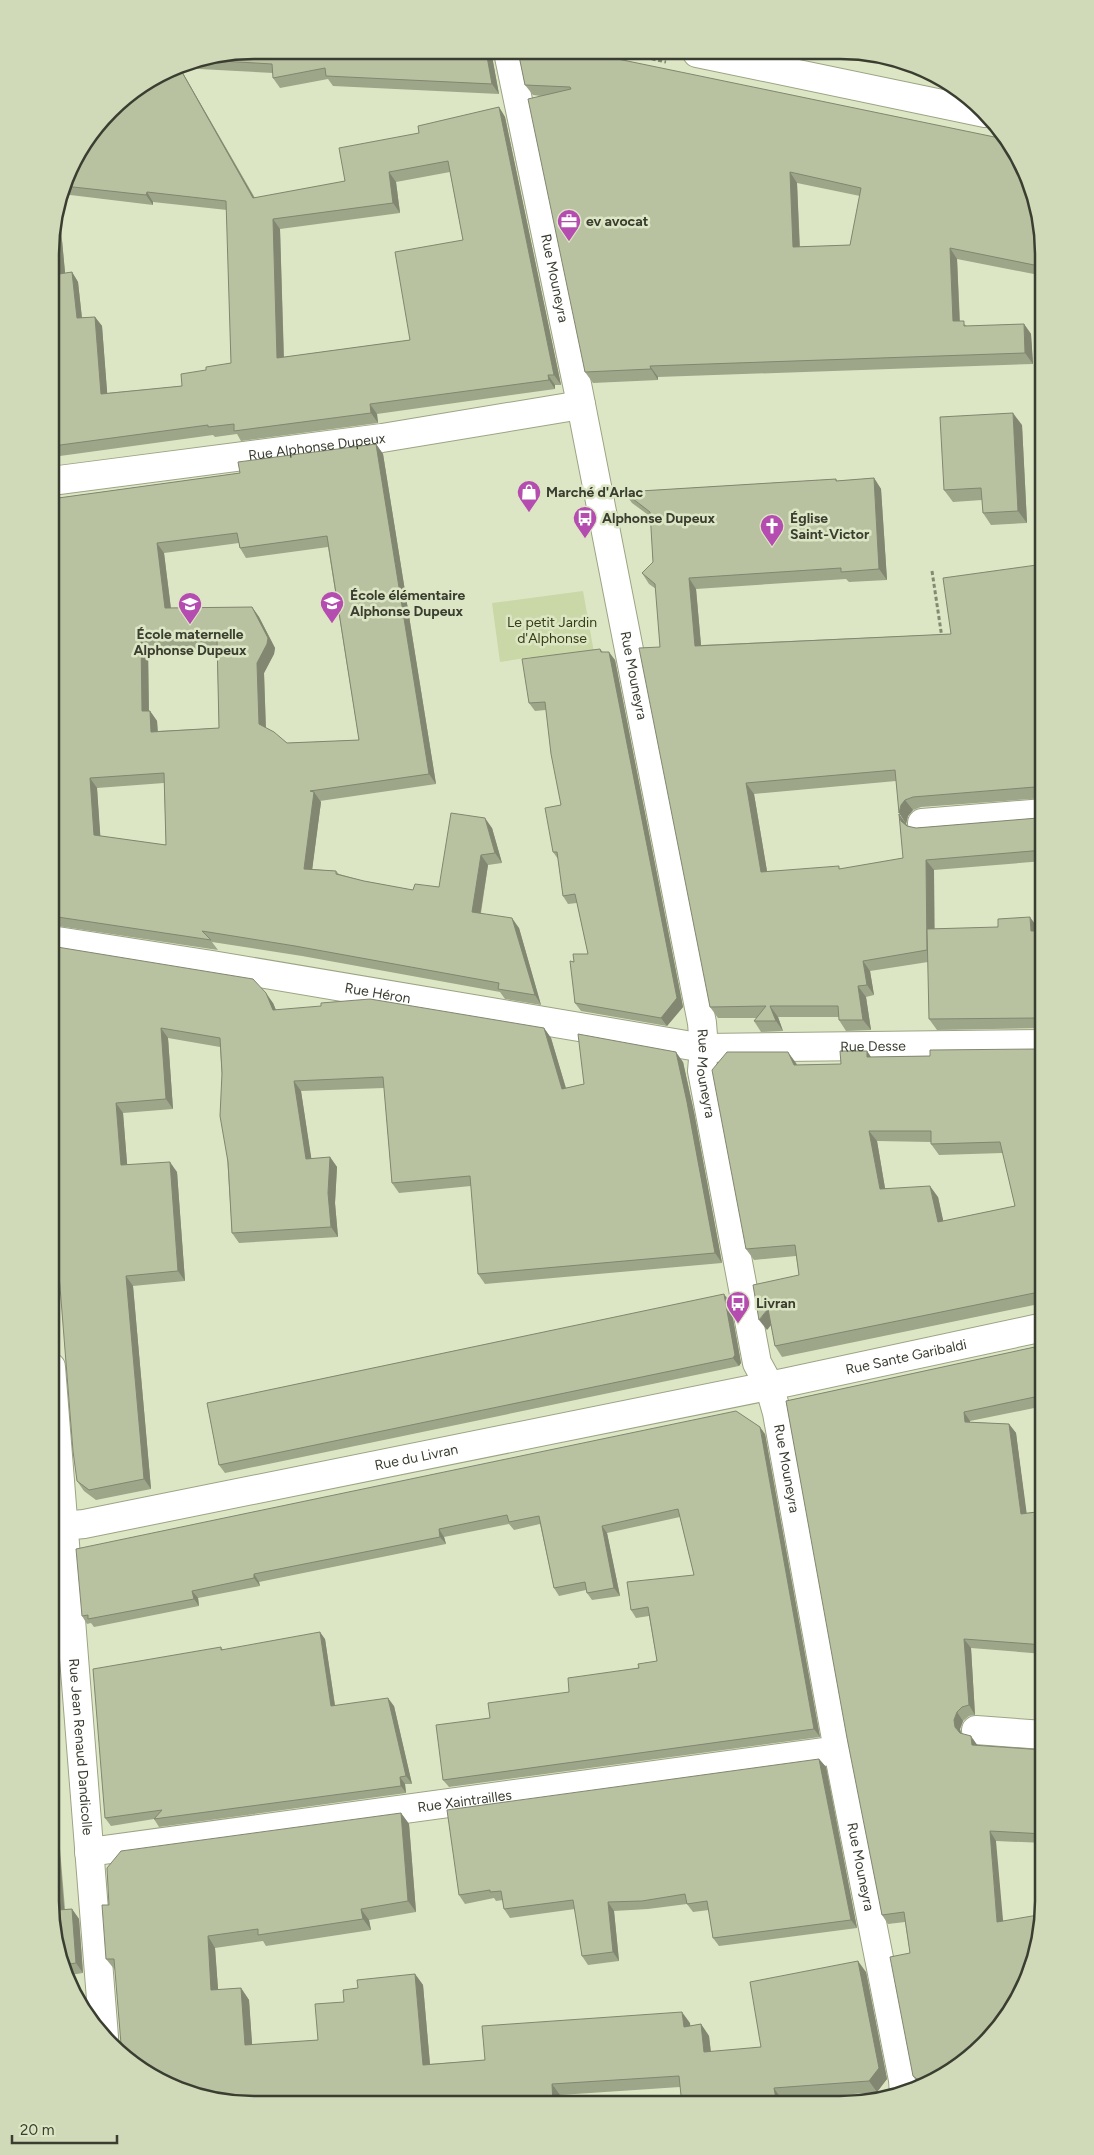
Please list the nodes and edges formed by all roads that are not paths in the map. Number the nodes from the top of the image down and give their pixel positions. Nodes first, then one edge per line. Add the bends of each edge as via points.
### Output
1 (509, 59) edge
2 (726, 59) edge
3 (972, 110) edge
4 (581, 405) junction
5 (59, 480) edge
6 (1035, 814) edge
7 (922, 823) dead end
8 (59, 941) edge
9 (1035, 1044) edge
10 (704, 1048) junction
11 (1035, 1329) edge
12 (769, 1385) junction
13 (59, 1477) edge
14 (63, 1526) junction
15 (976, 1730) dead end
16 (1035, 1733) edge
17 (838, 1750) junction
18 (89, 1852) junction
19 (103, 2025) edge
20 (903, 2086) edge

1 - 4 street, Rue Mouneyra
2 - 3 street
4 - 5 street, Rue Alphonse Dupeux via 382,438
4 - 10 street, Rue Mouneyra via 702,1023
6 - 7 street
8 - 10 street, Rue Héron
9 - 10 street, Rue Desse
10 - 12 street, Rue Mouneyra via 702,1071 757,1363
11 - 12 street, Rue Sante Garibaldi
12 - 14 street, Rue du Livran
12 - 17 street, Rue Mouneyra via 777,1413
13 - 14 street, Rue Jean Renaud Dandicolle
14 - 18 street, Rue Jean Renaud Dandicolle
15 - 16 street
17 - 18 street, Rue Xaintrailles
17 - 20 street, Rue Mouneyra
18 - 19 street, Rue Jean Renaud Dandicolle

